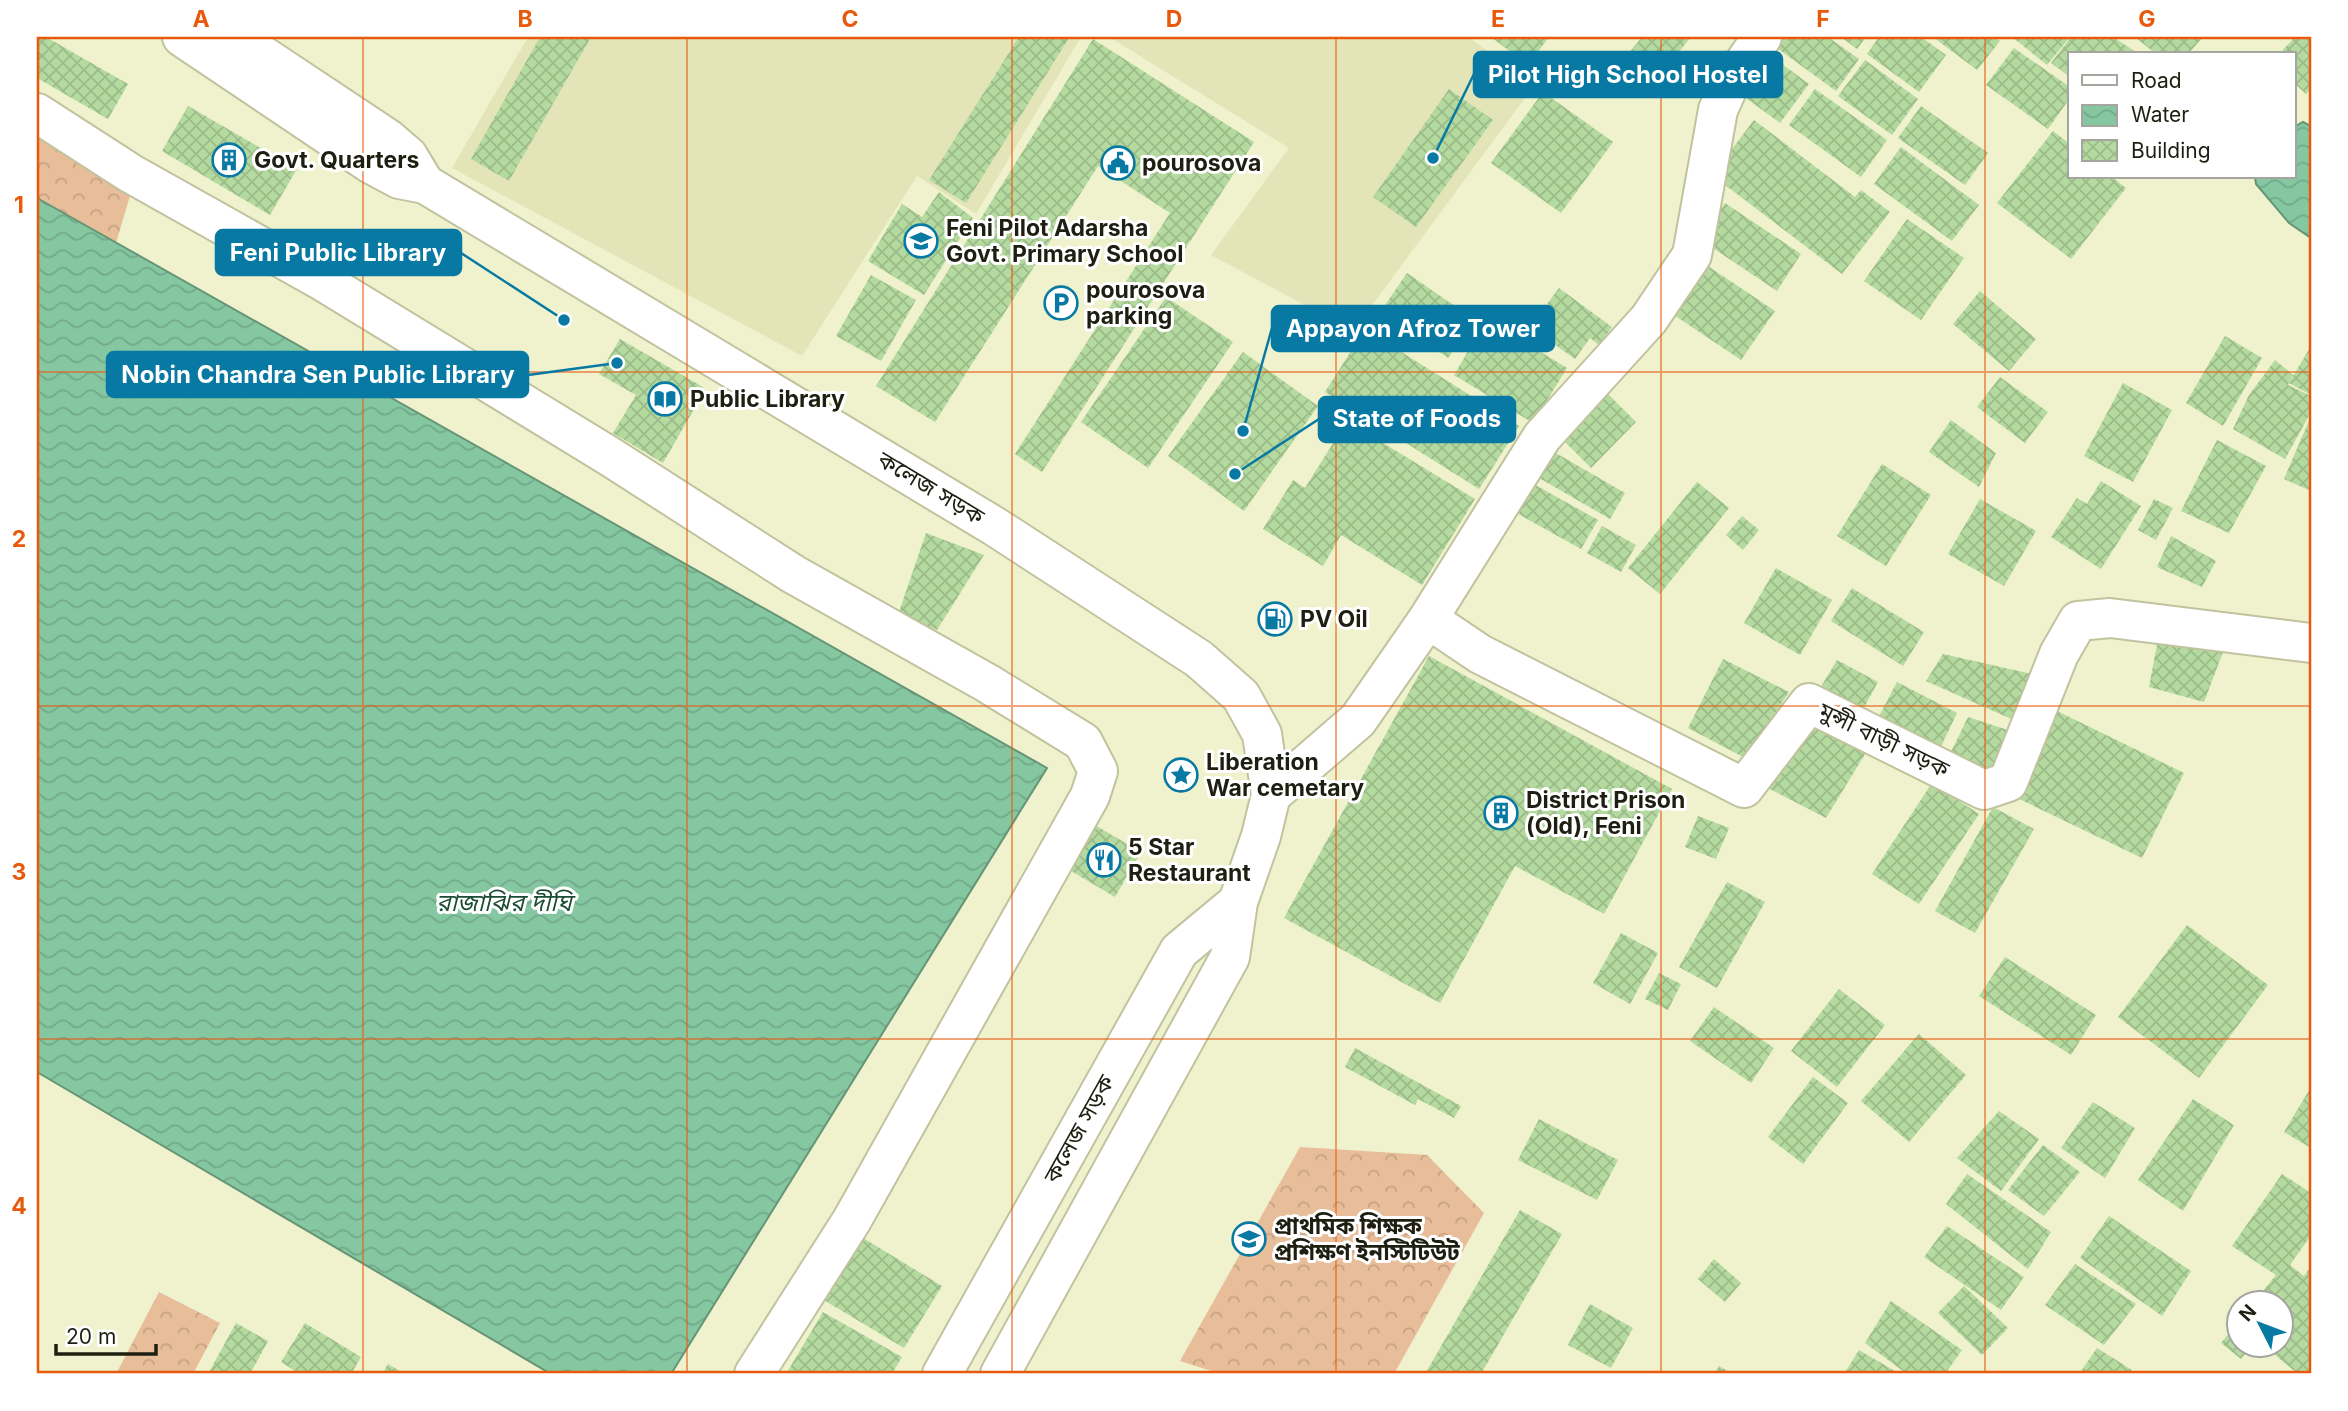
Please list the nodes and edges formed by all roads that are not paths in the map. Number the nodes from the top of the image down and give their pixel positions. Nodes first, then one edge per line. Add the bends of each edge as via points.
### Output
1 (183, 37) edge
2 (235, 37) edge
3 (1762, 37) edge
4 (37, 113) edge
5 (425, 184) junction
6 (1428, 620) junction
7 (2311, 643) edge
8 (1271, 795) junction
9 (1238, 902) junction
10 (754, 1374) edge
11 (942, 1374) edge
12 (1000, 1374) edge

1 - 5 main road, কলেজ সড়ক via 371,164 399,179
2 - 5 main road, কলেজ সড়ক via 387,138 408,156
3 - 6 main road via 1718,110 1692,255 1649,319 1542,437
4 - 10 main road via 130,173 380,316 793,574 1083,742 1098,771 1090,796 852,1220
5 - 8 main road, কলেজ সড়ক via 994,526 1199,659 1241,696 1262,734
6 - 7 main road, মুন্সী বাড়ী সড়ক via 1480,653 1744,788 1809,703 1984,790 2008,782 2059,654 2078,621 2109,618
6 - 8 main road via 1358,720
8 - 9 main road, কলেজ সড়ক
9 - 11 main road, কলেজ সড়ক via 1179,951
9 - 12 main road, কলেজ সড়ক via 1230,957

